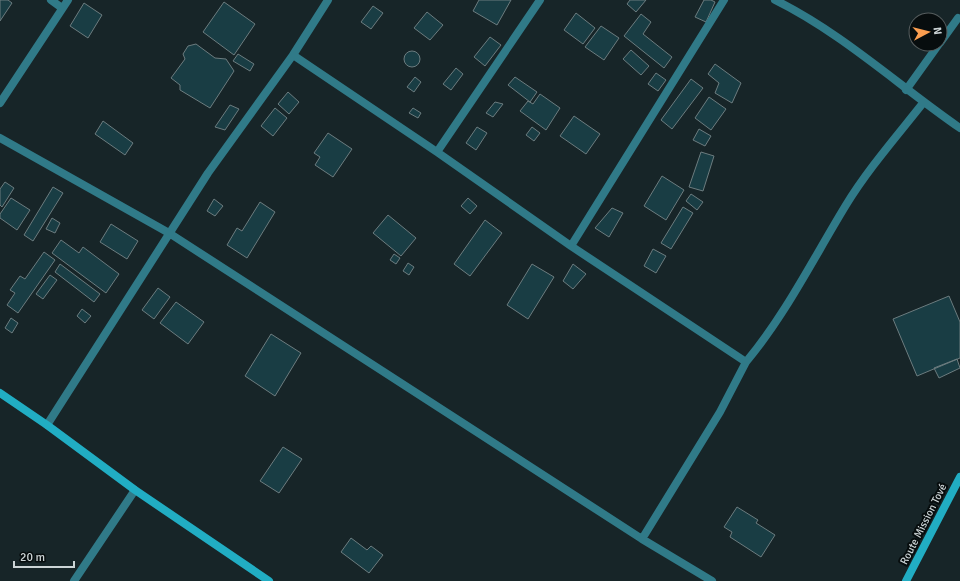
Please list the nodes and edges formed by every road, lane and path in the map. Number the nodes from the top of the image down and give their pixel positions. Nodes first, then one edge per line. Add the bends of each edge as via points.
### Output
1 (51, 0) edge
2 (68, 0) edge
3 (328, 0) edge
4 (540, 0) edge
5 (724, 0) edge
6 (775, 0) edge
7 (62, 8) junction
8 (958, 18) dead end
9 (948, 32) edge
10 (933, 52) edge
11 (293, 55) junction
12 (906, 90) junction
13 (0, 103) edge
14 (923, 103) junction
15 (960, 128) edge
16 (0, 138) edge
17 (437, 152) junction
18 (169, 233) junction
19 (571, 246) junction
20 (746, 362) junction
21 (0, 393) edge
22 (47, 425) junction
23 (960, 477) edge
24 (136, 490) junction
25 (642, 539) junction
26 (74, 581) edge
27 (269, 581) edge
28 (712, 581) edge
29 (906, 581) edge

1 - 7 street
2 - 7 street
3 - 11 street
4 - 17 street
5 - 19 street
6 - 12 street via 817,24
7 - 13 street
8 - 9 street
10 - 12 street
11 - 17 street
11 - 18 street
12 - 14 street
14 - 15 street
14 - 20 street via 846,204 806,277 766,339
16 - 18 street
17 - 19 street
18 - 22 street
18 - 25 street
19 - 20 street
20 - 25 street via 720,412
21 - 22 street
22 - 24 street
23 - 29 street, Route Mission Tové
24 - 26 street
24 - 27 street
25 - 28 street

